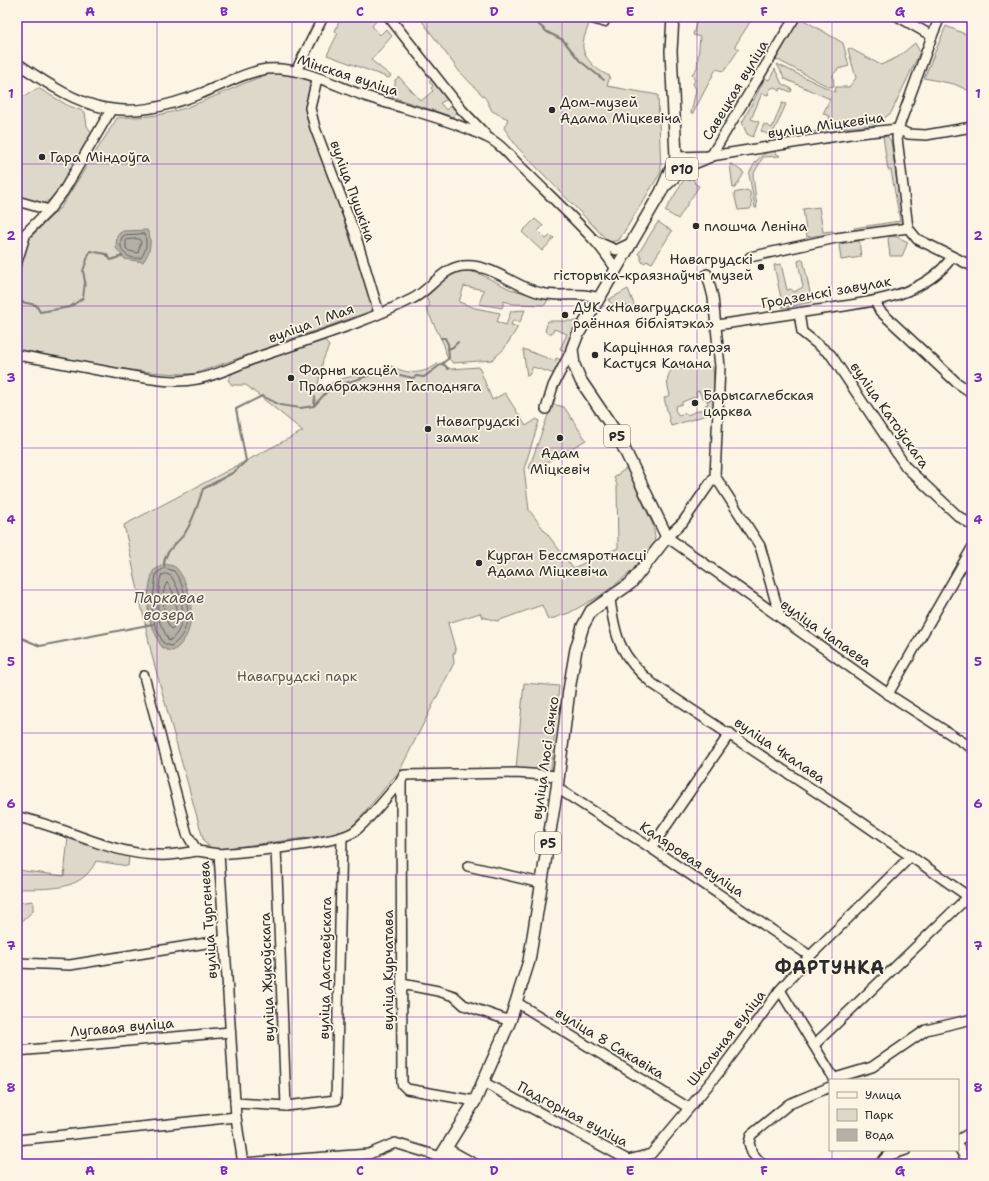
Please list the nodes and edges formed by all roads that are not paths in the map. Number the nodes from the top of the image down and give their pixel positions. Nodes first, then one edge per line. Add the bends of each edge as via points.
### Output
1 (323, 17) edge
2 (389, 17) edge
3 (588, 17) edge
4 (673, 17) edge
5 (795, 17) edge
6 (899, 17) edge
7 (940, 17) edge
8 (604, 22) dead end
9 (932, 36) junction
10 (17, 63) edge
11 (296, 71) junction
12 (317, 79) junction
13 (111, 110) junction
14 (462, 110) junction
15 (455, 124) junction
16 (972, 127) edge
17 (898, 129) junction
18 (488, 137) junction
19 (711, 156) junction
20 (676, 157) junction
21 (661, 192) junction
22 (17, 201) edge
23 (49, 210) junction
24 (908, 228) junction
25 (595, 240) junction
26 (631, 243) junction
27 (952, 257) junction
28 (750, 258) dead end
29 (17, 262) edge
30 (972, 266) edge
31 (616, 269) junction
32 (707, 274) dead end
33 (599, 298) junction
34 (875, 301) junction
35 (379, 313) junction
36 (799, 313) junction
37 (717, 325) junction
38 (572, 349) junction
39 (17, 354) edge
40 (972, 393) edge
41 (546, 409) dead end
42 (716, 476) junction
43 (972, 525) edge
44 (666, 538) junction
45 (972, 548) edge
46 (610, 599) junction
47 (780, 617) junction
48 (144, 676) dead end
49 (888, 694) junction
50 (730, 733) junction
51 (972, 748) edge
52 (558, 776) junction
53 (401, 781) junction
54 (557, 788) junction
55 (17, 817) edge
56 (342, 837) junction
57 (276, 848) junction
58 (651, 848) junction
59 (197, 852) junction
60 (219, 854) junction
61 (911, 856) junction
62 (468, 866) dead end
63 (541, 882) junction
64 (971, 895) edge
65 (225, 940) junction
66 (810, 956) junction
67 (17, 964) edge
68 (402, 984) junction
69 (780, 990) junction
70 (516, 1002) junction
71 (972, 1018) edge
72 (510, 1021) junction
73 (230, 1032) junction
74 (814, 1045) junction
75 (17, 1051) edge
76 (835, 1079) edge
77 (483, 1082) junction
78 (829, 1087) edge
79 (475, 1100) junction
80 (235, 1103) junction
81 (286, 1106) junction
82 (689, 1108) junction
83 (236, 1117) junction
84 (972, 1132) edge
85 (959, 1139) edge
86 (17, 1140) edge
87 (959, 1148) edge
88 (899, 1151) edge
89 (884, 1153) edge
90 (651, 1154) joint
91 (441, 1156) edge
92 (242, 1164) edge
93 (452, 1164) edge
94 (475, 1164) edge
95 (762, 1164) edge
96 (880, 1164) edge
97 (969, 1164) edge

1 - 11 street
2 - 14 street
3 - 8 street
4 - 20 main road via 671,51
5 - 19 street, Савецкая вуліца / Р10
6 - 9 street
7 - 9 street, вуліца Міцкевіча
9 - 17 street, вуліца Міцкевіча
10 - 13 street, Мінская вуліца via 55,89
11 - 12 street, Мінская вуліца
11 - 13 street, Мінская вуліца via 257,71 180,102 132,111
12 - 15 street, Мінская вуліца
12 - 35 street, вуліца Пушкіна via 310,108 315,128 355,234
13 - 23 street via 63,192
14 - 15 street via 462,119
14 - 18 street
15 - 18 street, Мінская вуліца
16 - 17 street via 926,135 908,134
17 - 19 street, вуліца Міцкевіча / Р10
17 - 24 street
18 - 25 street, Мінская вуліца
19 - 20 street, Р10
19 - 21 main road, Р10 via 684,167 673,176
20 - 21 main road
21 - 26 main road
22 - 23 street
23 - 29 street via 26,233
24 - 27 street via 917,239
24 - 28 street via 836,238
25 - 26 street, Мінская вуліца via 616,250
25 - 31 street, Мінская вуліца
26 - 31 main road
27 - 30 street
27 - 34 street, Гродзенскі завулак via 944,269 932,278
31 - 33 main road
32 - 37 street
33 - 35 street, вуліца 1 Мая via 554,295 530,290 487,270 465,265 447,271 414,298
33 - 38 main road
34 - 36 street, Гродзенскі завулак
34 - 40 street via 880,311 956,382
35 - 39 street, вуліца 1 Мая via 312,340 266,354 204,378 191,380 165,381
36 - 37 street, Гродзенскі завулак
36 - 43 street, вуліца Катоўскага via 802,332 830,355 906,467 958,516
37 - 42 street via 720,367
38 - 41 street via 553,386
38 - 44 main road, Р5 via 574,365 581,381 617,434
42 - 44 street via 682,522
42 - 47 street via 760,546
44 - 46 main road, вуліца Люсі Сячко / Р5 via 631,583
44 - 47 street, вуліца Чапаева
45 - 49 street
46 - 50 street, вуліца Чкалава via 614,628 629,662 653,684
46 - 52 main road, вуліца Люсі Сячко / Р5 via 591,611 581,634
47 - 49 street, вуліца Чапаева
48 - 59 street, вуліца Тургенева via 187,834
49 - 51 street, вуліца Чапаева
50 - 58 street
50 - 61 street, вуліца Чкалава
52 - 53 street via 516,772 404,775
52 - 54 main road, вуліца Люсі Сячко / Р5
53 - 56 street via 354,832
53 - 68 street, вуліца Курчатава
54 - 58 street, Каляровая вуліца
54 - 63 main road, вуліца Люсі Сячко / Р5
55 - 59 street via 63,830 111,848 157,855
56 - 57 street
56 - 81 street, вуліца Дастаеўскага via 336,1100
57 - 60 street
57 - 81 street, вуліца Жукоўскага
58 - 66 street, Каляровая вуліца
59 - 60 street, вуліца Тургенева
60 - 65 street, вуліца Тургенева
61 - 64 street, вуліца Чкалава
61 - 66 street, Школьная вуліца
62 - 63 street
63 - 70 main road, вуліца Люсі Сячко / Р5 via 529,960
64 - 74 street
65 - 67 street via 70,965
65 - 73 street, вуліца Тургенева
66 - 69 street, Школьная вуліца
68 - 72 street via 454,996 464,1005
68 - 79 street, вуліца Курчатава via 402,1084 407,1089
69 - 74 street
69 - 82 street, Школьная вуліца
70 - 72 main road, вуліца Люсі Сячко / Р5
70 - 82 street, вуліца 8 Сакавіка
71 - 76 street via 926,1030 872,1067
72 - 77 main road, вуліца Люсі Сячко / Р5
73 - 75 street, Лугавая вуліца
73 - 80 street, вуліца Тургенева
74 - 76 street
77 - 79 main road, вуліца Люсі Сячко / Р5
77 - 90 street, Падгорная вуліца via 628,1160
78 - 95 street via 789,1104 751,1134 749,1143 752,1153
79 - 91 main road, вуліца Люсі Сячко / Р5
80 - 81 street
80 - 83 street, вуліца Тургенева
82 - 90 street, Школьная вуліца
83 - 86 street
83 - 92 street, вуліца Тургенева
84 - 85 street
87 - 97 street
88 - 89 street
89 - 96 street
91 - 92 street via 395,1143 369,1154
91 - 93 street
91 - 94 street

